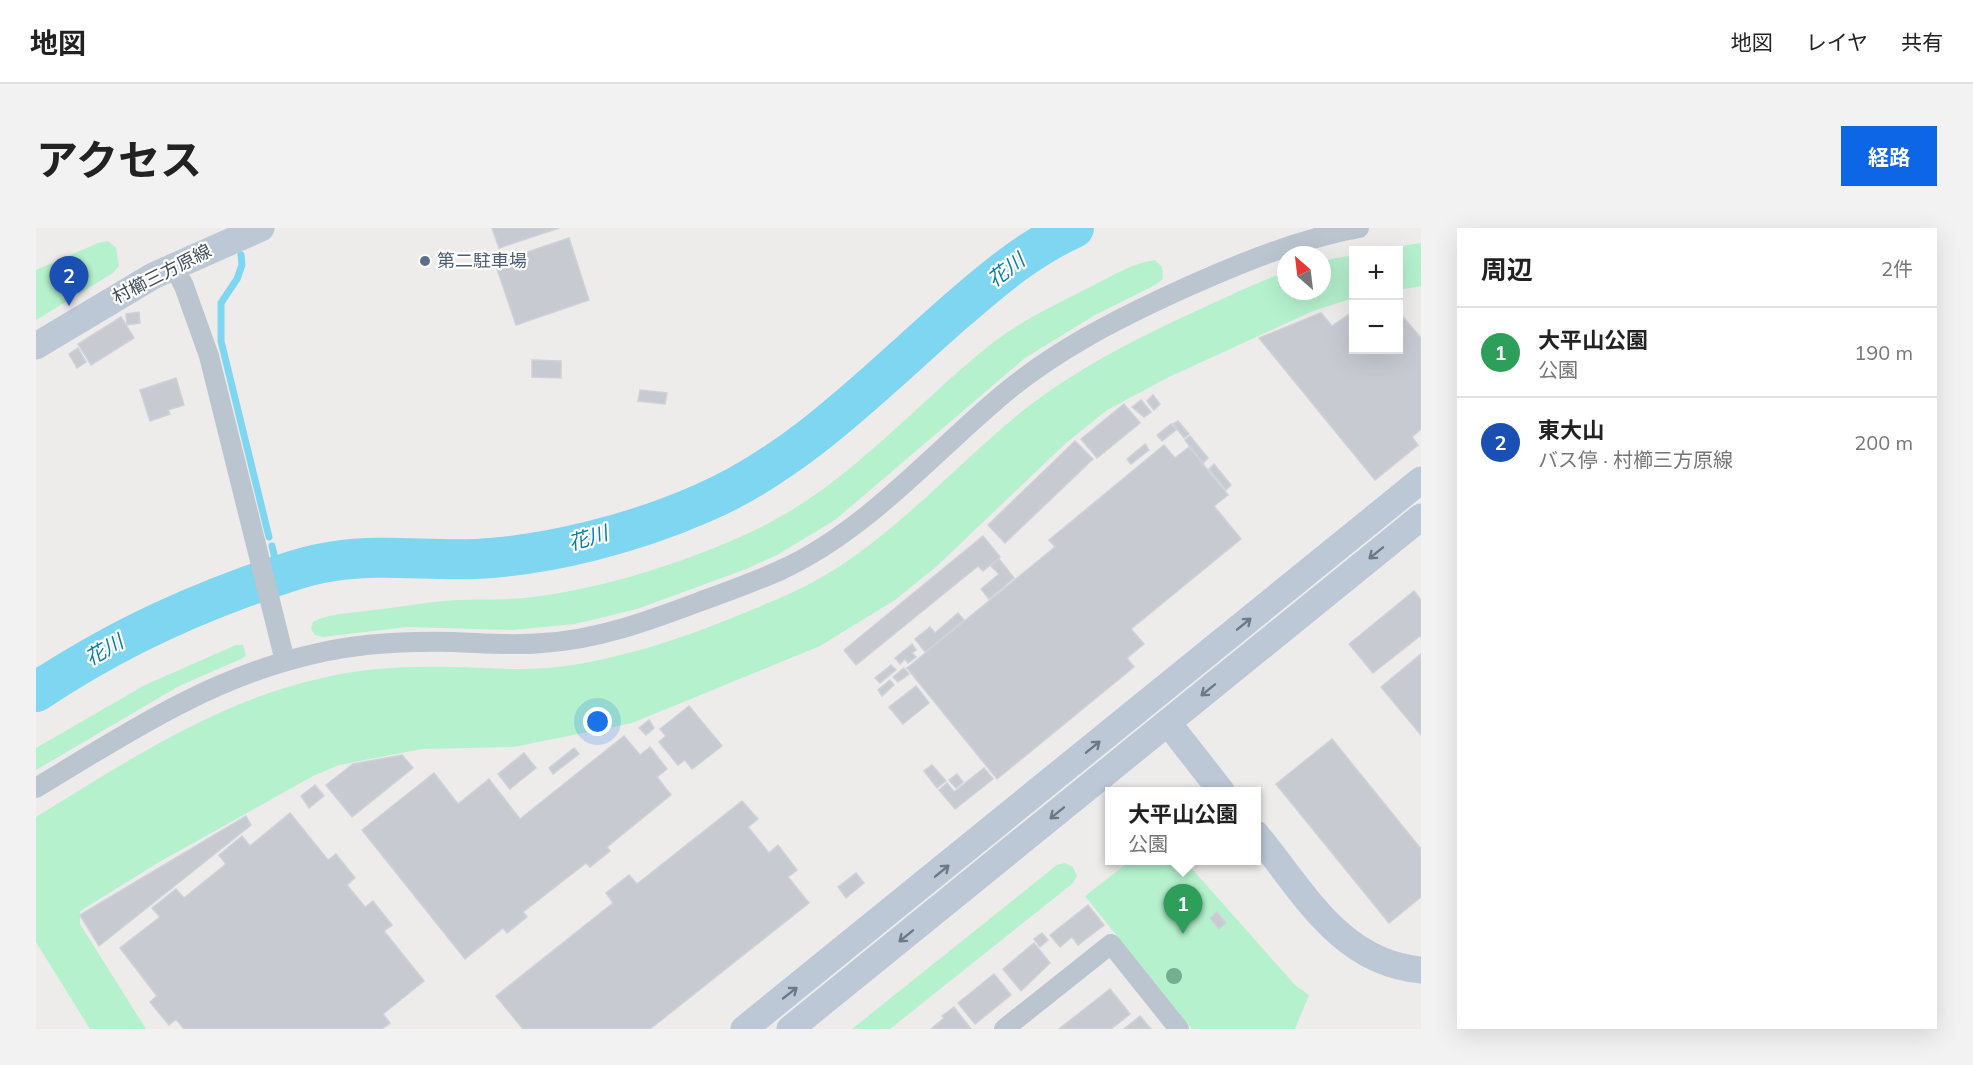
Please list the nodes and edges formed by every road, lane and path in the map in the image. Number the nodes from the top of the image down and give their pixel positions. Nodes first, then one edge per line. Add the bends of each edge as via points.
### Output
1 (261, 228) edge
2 (1359, 228) edge
3 (173, 265) junction
4 (36, 346) edge
5 (1421, 480) edge
6 (1421, 516) edge
7 (285, 661) junction
8 (1167, 723) junction
9 (1218, 787) edge
10 (36, 788) edge
11 (1261, 839) edge
12 (1421, 970) edge
13 (744, 1029) edge
14 (790, 1029) edge
15 (1005, 1029) edge
16 (1179, 1029) edge

1 - 3 street, 村櫛三方原線
2 - 7 street via 1267,252 1102,328 1003,395 844,532 804,558 751,583 642,623 577,639 511,645 362,645
3 - 4 street, 村櫛三方原線
3 - 7 street via 209,356
13 -> 5 street
6 -> 8 street
7 - 10 street via 186,699
8 - 9 street
8 -> 14 street
11 - 12 street via 1346,942 1383,963
15 - 16 street via 1111,944

